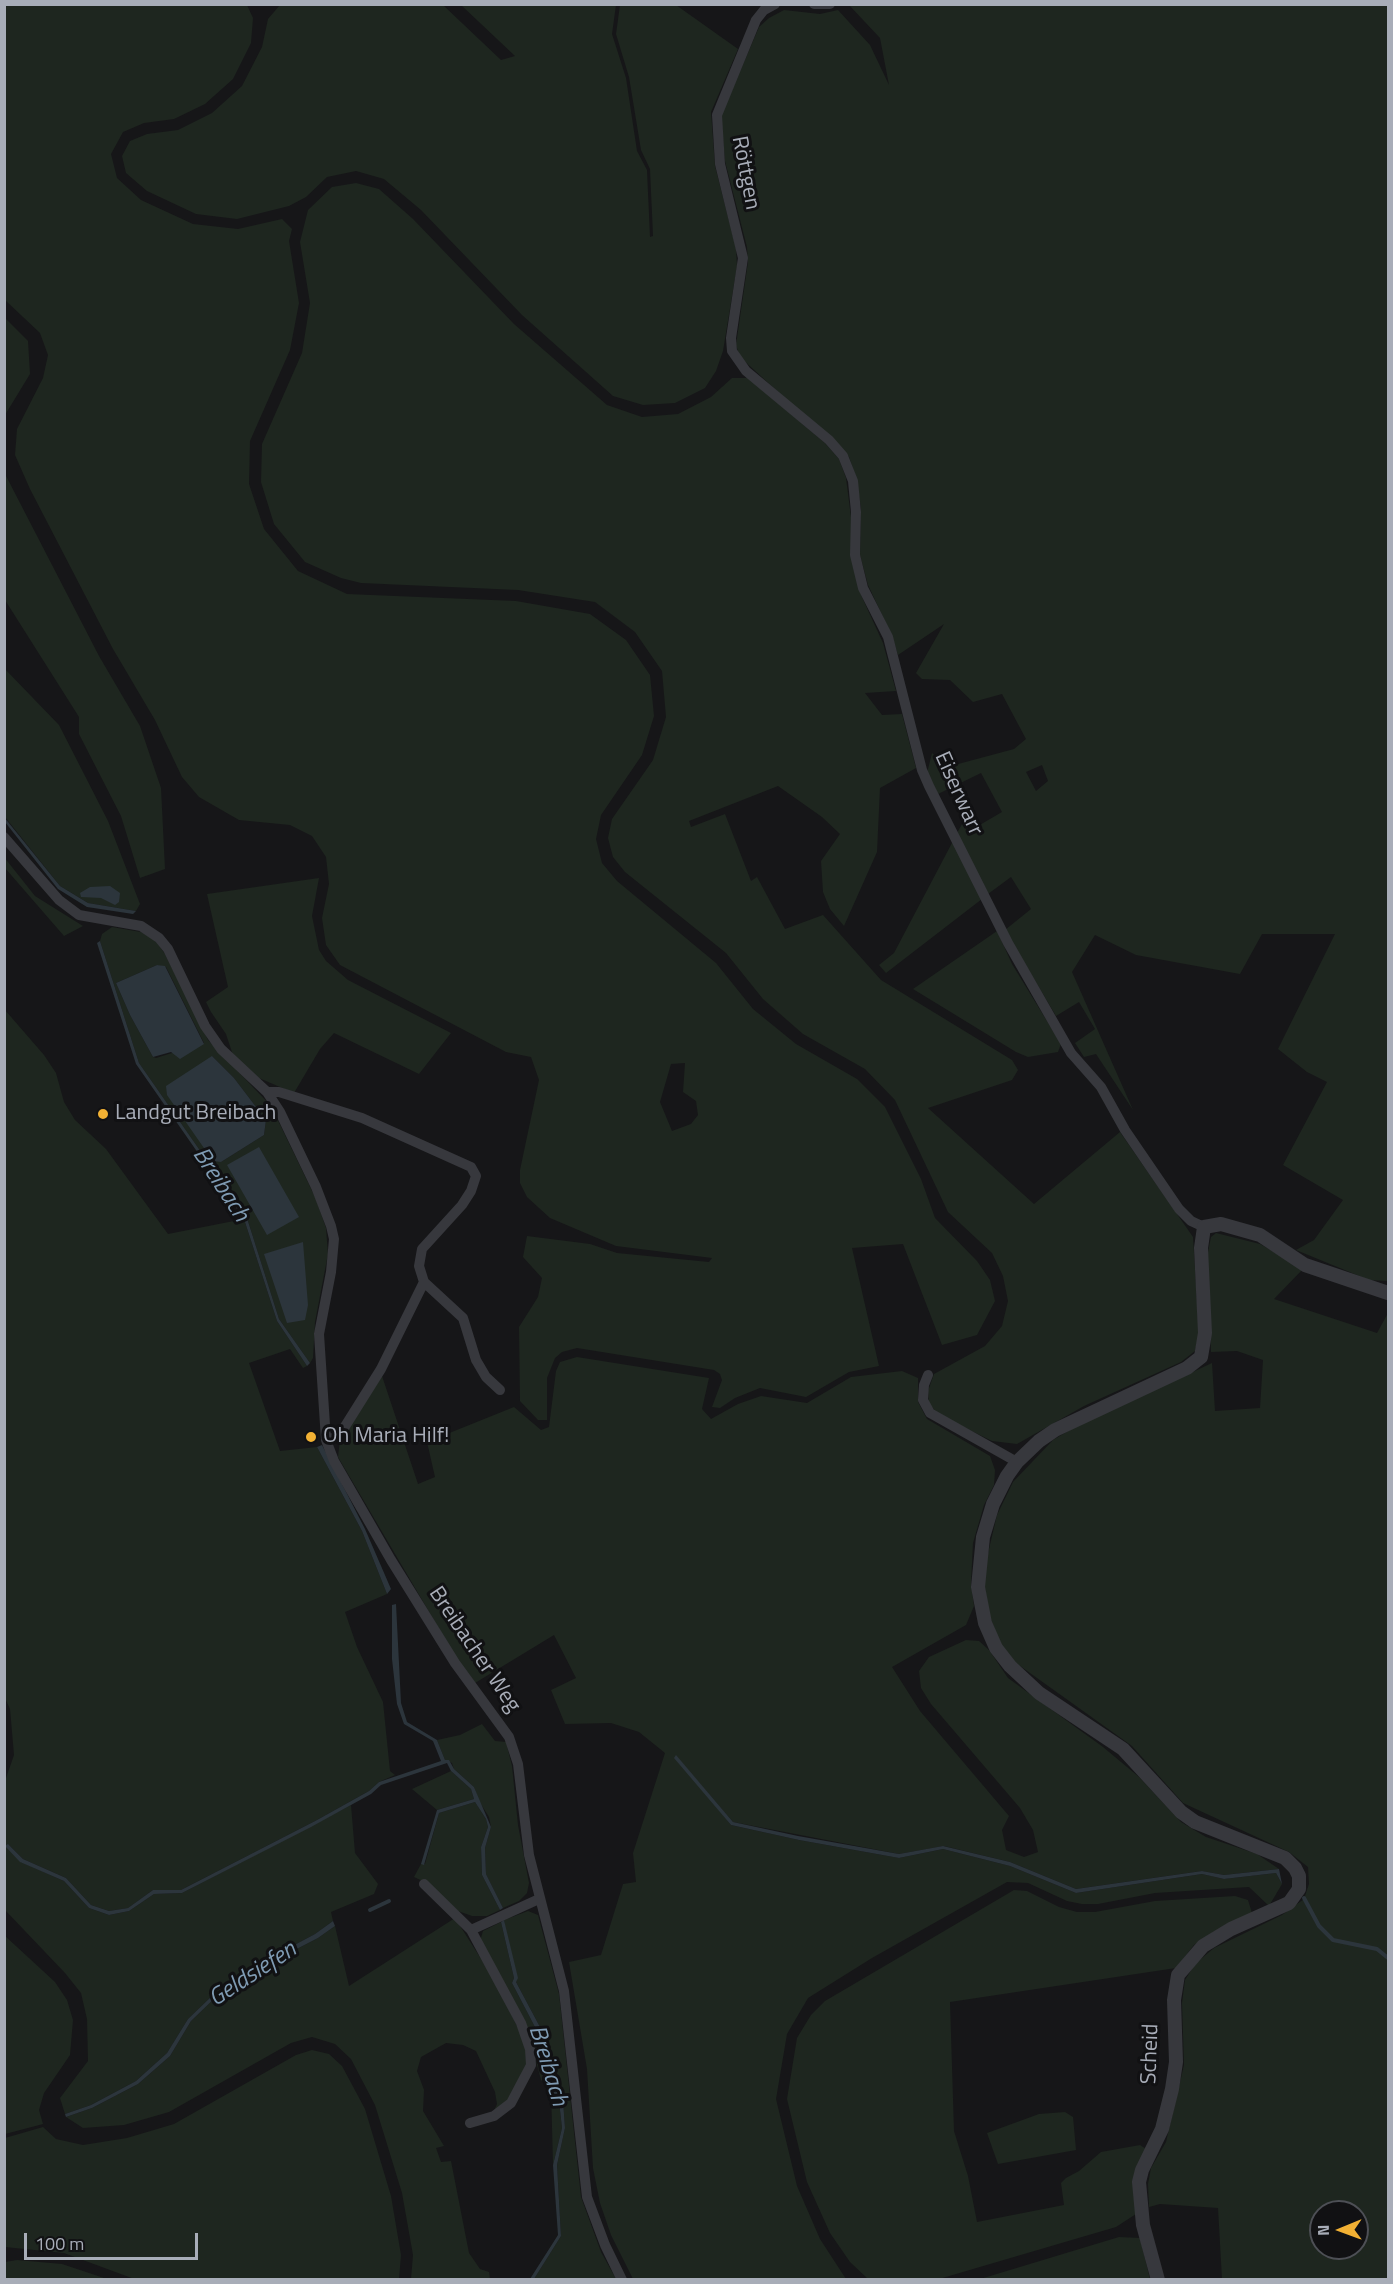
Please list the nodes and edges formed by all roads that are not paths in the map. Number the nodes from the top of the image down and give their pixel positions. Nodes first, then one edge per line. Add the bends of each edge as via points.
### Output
1 (775, 4) edge
2 (814, 4) edge
3 (830, 4) edge
4 (738, 363) joint
5 (4, 837) edge
6 (267, 1092) junction
7 (1204, 1227) junction
8 (424, 1282) junction
9 (1389, 1293) edge
10 (928, 1375) dead end
11 (500, 1390) dead end
12 (326, 1440) junction
13 (1017, 1462) junction
14 (424, 1884) dead end
15 (539, 1899) junction
16 (471, 1930) junction
17 (470, 2123) dead end
18 (622, 2280) edge
19 (1158, 2280) edge

1 - 4 street, Röttgen via 756,20 717,115 720,165 743,258 731,338
2 - 3 street
4 - 7 street, Eiserwarr via 843,456 853,481 855,555 863,588 888,637 929,786 1008,944 1071,1053 1101,1087 1179,1209
5 - 6 street, Breibacher Weg via 59,900 79,915 141,926 155,933 168,949 205,1026 221,1049
6 - 8 street via 279,1092 362,1118 471,1167 476,1176 462,1206 422,1249 419,1266
6 - 12 street, Breibacher Weg via 296,1143 333,1233 331,1272 319,1334
7 - 9 street via 1221,1224 1260,1235 1305,1264
7 - 13 street via 1204,1347 1198,1361 1055,1430
8 - 11 street via 463,1318 476,1360
8 - 12 street via 381,1369 339,1436
10 - 13 street via 923,1400 930,1413
12 - 15 street, Breibacher Weg via 334,1461 455,1664 509,1737 518,1764 528,1855
13 - 19 street, Scheid via 993,1504 981,1553 978,1587 984,1623 996,1648 1039,1693 1123,1749 1181,1812 1195,1822 1285,1858 1298,1873 1299,1889 1289,1903 1203,1946 1178,1975 1172,2089 1162,2129 1139,2182 1143,2225
14 - 16 street
15 - 16 street
15 - 18 street, Breibacher Weg via 564,1991 587,2197
16 - 17 street via 521,2023 531,2065 511,2103 494,2116

